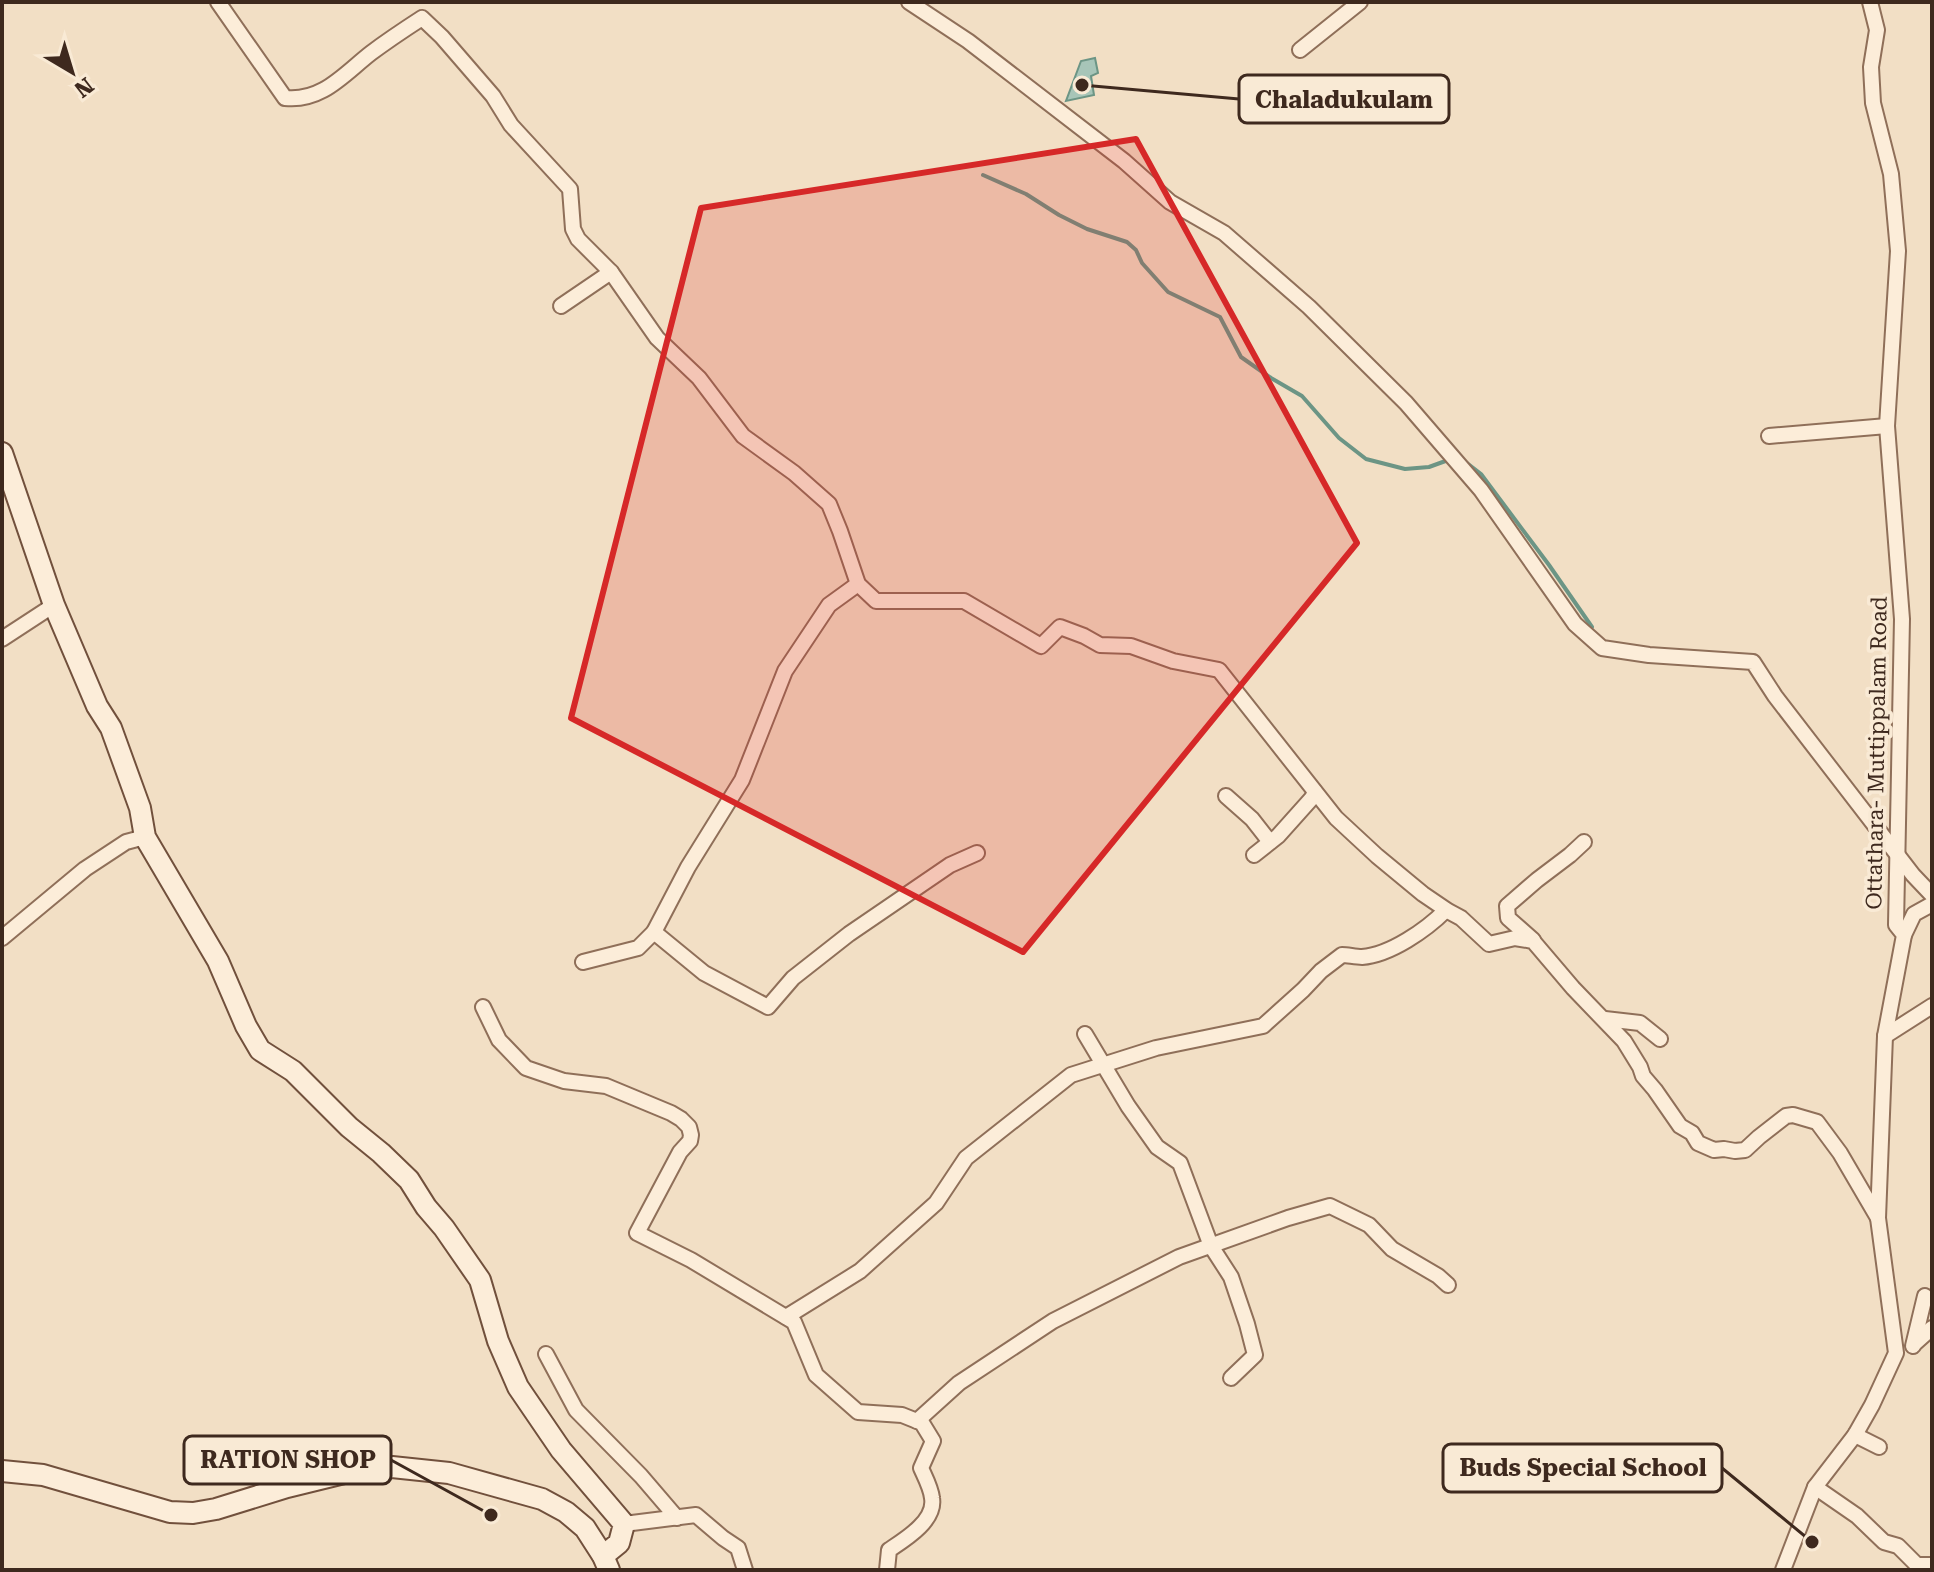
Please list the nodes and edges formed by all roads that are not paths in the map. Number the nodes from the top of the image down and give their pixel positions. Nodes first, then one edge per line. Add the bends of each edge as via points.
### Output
1 (218, 2) edge
2 (909, 2) edge
3 (1360, 2) edge
4 (1870, 2) edge
5 (1300, 50) dead end
6 (611, 272) junction
7 (561, 306) dead end
8 (1887, 426) junction
9 (1769, 436) dead end
10 (2, 453) edge
11 (858, 584) junction
12 (54, 605) junction
13 (2, 639) edge
14 (1315, 792) junction
15 (1226, 796) dead end
16 (145, 837) junction
17 (1270, 842) junction
18 (1584, 842) dead end
19 (977, 853) dead end
20 (1254, 855) dead end
21 (1898, 855) junction
22 (1932, 895) edge
23 (1932, 904) edge
24 (1446, 910) junction
25 (654, 932) junction
26 (1904, 935) junction
27 (2, 938) edge
28 (1533, 941) junction
29 (583, 962) dead end
30 (1932, 1006) edge
31 (483, 1007) dead end
32 (1605, 1019) junction
33 (1085, 1034) dead end
34 (1885, 1036) junction
35 (1660, 1039) dead end
36 (1104, 1065) junction
37 (1878, 1218) junction
38 (1211, 1246) junction
39 (1448, 1285) dead end
40 (1925, 1296) dead end
41 (786, 1317) junction
42 (1932, 1328) edge
43 (1913, 1346) junction
44 (1896, 1353) junction
45 (546, 1354) dead end
46 (1231, 1378) dead end
47 (917, 1421) junction
48 (1855, 1435) junction
49 (1879, 1447) dead end
50 (2, 1471) edge
51 (1815, 1487) junction
52 (677, 1518) junction
53 (624, 1524) junction
54 (606, 1563) edge
55 (1932, 1565) edge
56 (745, 1570) edge
57 (887, 1570) edge
58 (1783, 1570) edge

1 - 6 street via 285,98 301,99 326,89 422,18 570,189 573,229
2 - 21 street via 968,41 1170,202 1224,233 1309,307 1406,403 1481,490 1575,624 1602,648 1753,662
3 - 5 street
4 - 8 street, Ottathara- Muttippalam Road via 1877,30 1873,103 1891,174 1898,251
6 - 7 street
6 - 11 street via 657,338 699,378 743,436 829,504
8 - 9 street
8 - 21 street, Ottathara- Muttippalam Road via 1902,619
10 - 12 street
11 - 14 street via 876,601 964,601 1041,646 1060,627 1100,645 1131,646 1219,670
11 - 25 street via 829,605 785,671 742,780
12 - 13 street
12 - 16 street via 111,728
14 - 17 street
14 - 24 street via 1377,856
15 - 17 street
16 - 27 street via 126,842 85,869
16 - 53 street via 218,961 260,1050 293,1071 409,1180 480,1280 518,1387 561,1450
17 - 20 street
18 - 28 street via 1507,906 1508,918
19 - 25 street via 950,865 849,934 793,978 768,1007 704,973
21 - 22 street
21 - 26 street, Ottathara- Muttippalam Road via 1896,925
23 - 26 street via 1914,914
24 - 28 street via 1489,944 1515,938
24 - 36 street via 1390,950 1362,957 1342,955 1263,1026 1156,1048
25 - 29 street via 638,948
26 - 34 street, Ottathara- Muttippalam Road
28 - 32 street
30 - 34 street
31 - 41 street via 499,1040 526,1068 564,1081 606,1086 671,1113 689,1127 690,1141 637,1233
32 - 35 street via 1640,1023
32 - 37 street via 1680,1126 1698,1143 1714,1150 1745,1150 1786,1116 1817,1122
33 - 36 street
34 - 37 street, Ottathara- Muttippalam Road
36 - 38 street via 1157,1147 1180,1163
36 - 41 street via 1071,1075 966,1158 936,1203 860,1271
37 - 44 street, Ottathara- Muttippalam Road
38 - 39 street via 1330,1206 1369,1225 1392,1249
38 - 46 street via 1231,1277 1255,1355
38 - 47 street via 1053,1321 959,1383
40 - 43 street
41 - 47 street via 794,1322 816,1375 858,1412
42 - 43 street
43 - 44 street
44 - 48 street
45 - 52 street via 576,1410
47 - 57 street via 933,1441 921,1468 932,1508 917,1531 889,1550
48 - 49 street
48 - 51 street
50 - 54 street via 43,1475 170,1512 193,1513 344,1473 392,1467 449,1473 542,1499 566,1512 585,1528
51 - 55 street via 1917,1565
51 - 58 street
52 - 53 street
52 - 56 street via 696,1515 738,1548
53 - 54 street

